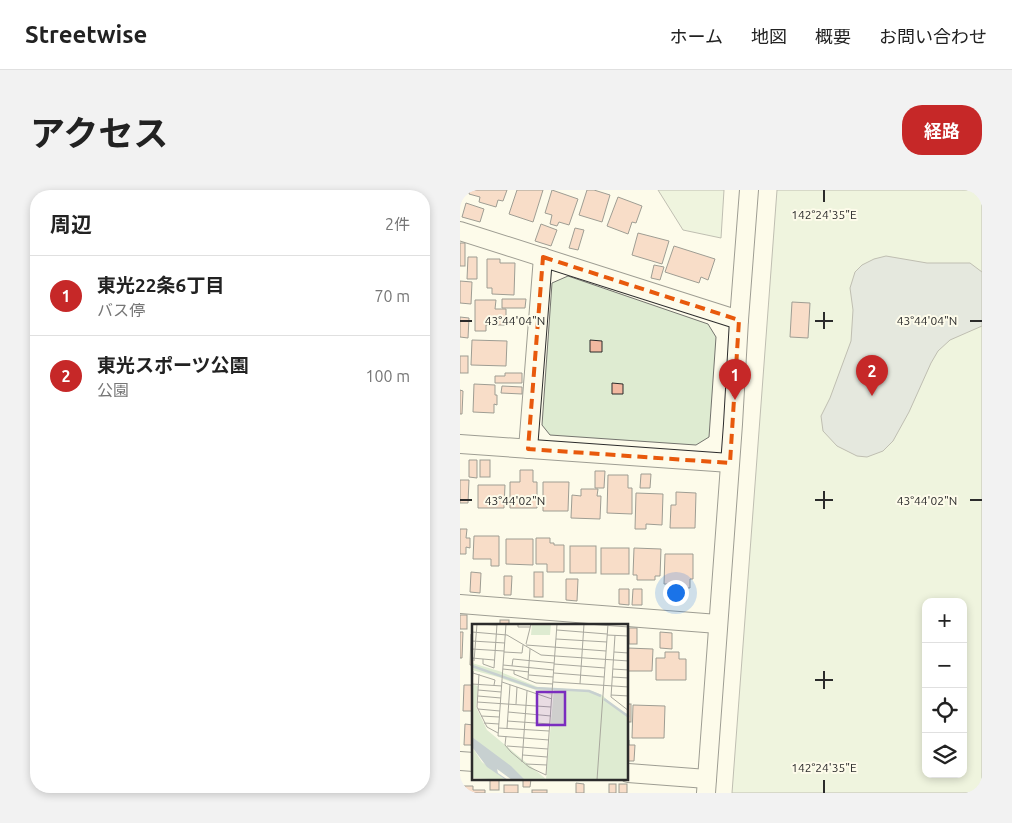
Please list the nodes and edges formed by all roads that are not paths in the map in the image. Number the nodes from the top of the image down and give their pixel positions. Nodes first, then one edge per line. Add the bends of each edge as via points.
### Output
1 (749, 190) edge
2 (460, 231) edge
3 (543, 257) junction
4 (739, 320) junction
5 (460, 444) edge
6 (528, 449) junction
7 (730, 463) junction
8 (460, 604) edge
9 (718, 624) junction
10 (629, 773) edge
11 (706, 786) edge

1 - 4 street
2 - 3 street
3 - 4 street
3 - 6 street
4 - 7 street
5 - 6 street
6 - 7 street
7 - 9 street
8 - 9 street
9 - 11 street
10 - 11 street

